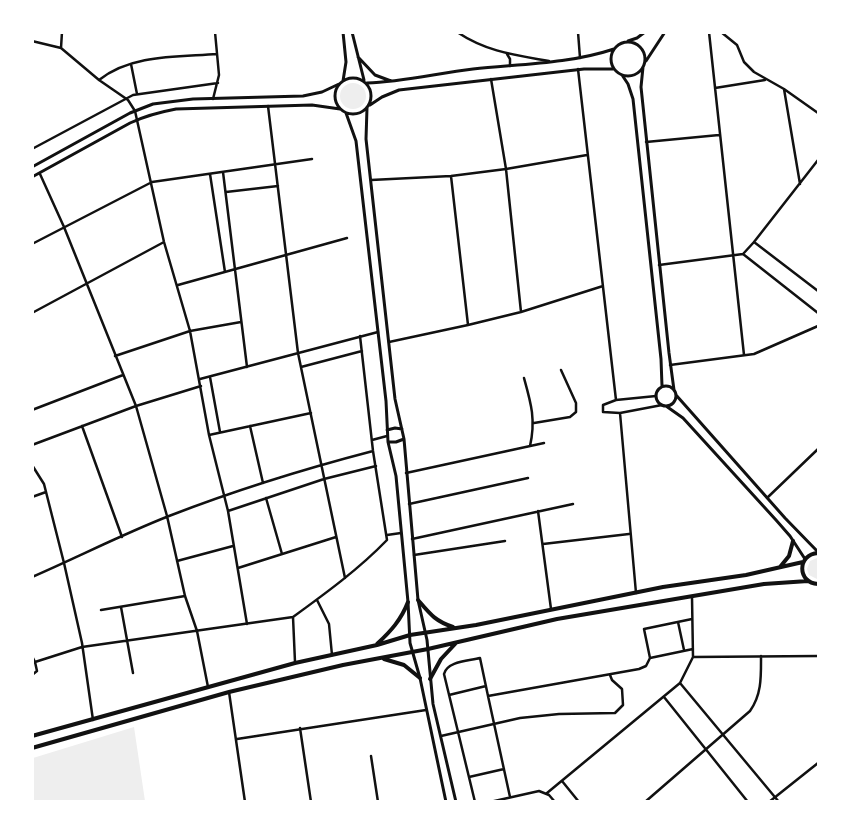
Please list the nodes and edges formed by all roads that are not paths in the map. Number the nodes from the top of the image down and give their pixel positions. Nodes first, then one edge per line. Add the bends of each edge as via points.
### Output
1 (62, 32) edge
2 (215, 32) edge
3 (343, 32) edge
4 (352, 32) edge
5 (457, 32) edge
6 (578, 32) edge
7 (645, 32) edge
8 (665, 32) edge
9 (709, 32) edge
10 (721, 32) edge
11 (32, 41) edge
12 (623, 43) junction
13 (61, 48) junction
14 (614, 49) junction
15 (218, 54) junction
16 (507, 54) junction
17 (357, 56) junction
18 (580, 58) junction
19 (553, 62) junction
20 (131, 64) junction
21 (644, 65) junction
22 (510, 66) junction
23 (613, 69) junction
24 (578, 70) junction
25 (622, 75) junction
26 (491, 79) junction
27 (766, 79) junction
28 (99, 80) junction
29 (343, 81) junction
30 (365, 82) junction
31 (394, 82) junction
32 (218, 84) junction
33 (339, 84) junction
34 (715, 88) junction
35 (784, 89) junction
36 (137, 94) junction
37 (126, 98) junction
38 (214, 99) junction
39 (268, 106) junction
40 (368, 106) junction
41 (340, 109) junction
42 (135, 111) junction
43 (346, 113) junction
44 (818, 113) edge
45 (138, 120) junction
46 (720, 134) junction
47 (646, 142) junction
48 (32, 149) edge
49 (588, 155) junction
50 (312, 159) dead end
51 (818, 160) edge
52 (33, 165) edge
53 (275, 165) junction
54 (506, 170) junction
55 (223, 172) junction
56 (40, 174) junction
57 (210, 174) junction
58 (451, 176) junction
59 (32, 178) edge
60 (370, 180) junction
61 (152, 182) junction
62 (800, 184) junction
63 (278, 186) junction
64 (226, 192) junction
65 (64, 227) junction
66 (346, 238) dead end
67 (164, 242) junction
68 (754, 242) junction
69 (32, 244) edge
70 (743, 254) junction
71 (288, 256) junction
72 (733, 256) junction
73 (659, 265) junction
74 (235, 270) junction
75 (225, 272) junction
76 (87, 284) junction
77 (178, 286) junction
78 (603, 286) junction
79 (818, 291) edge
80 (521, 312) junction
81 (32, 313) edge
82 (818, 313) edge
83 (241, 322) junction
84 (468, 325) junction
85 (818, 326) edge
86 (190, 331) junction
87 (378, 332) junction
88 (360, 336) junction
89 (389, 342) junction
90 (362, 351) junction
91 (298, 354) junction
92 (744, 355) junction
93 (115, 356) junction
94 (670, 365) junction
95 (247, 367) junction
96 (301, 367) junction
97 (561, 370) dead end
98 (123, 375) junction
99 (210, 377) junction
100 (524, 378) dead end
101 (200, 379) junction
102 (201, 386) junction
103 (662, 386) junction
104 (674, 390) junction
105 (676, 394) junction
106 (656, 396) junction
107 (616, 400) junction
108 (664, 405) junction
109 (136, 406) junction
110 (32, 410) edge
111 (311, 413) junction
112 (620, 413) junction
113 (534, 423) junction
114 (82, 426) junction
115 (250, 426) junction
116 (387, 430) junction
117 (402, 430) junction
118 (220, 432) junction
119 (209, 435) junction
120 (387, 436) junction
121 (404, 439) junction
122 (372, 440) junction
123 (388, 442) junction
124 (544, 443) dead end
125 (32, 445) edge
126 (530, 446) junction
127 (818, 449) edge
128 (373, 451) junction
129 (321, 464) junction
130 (32, 465) edge
131 (376, 466) junction
132 (406, 473) junction
133 (528, 478) dead end
134 (324, 479) junction
135 (263, 483) junction
136 (46, 492) junction
137 (224, 496) junction
138 (32, 497) edge
139 (266, 498) junction
140 (767, 498) junction
141 (409, 504) junction
142 (573, 504) dead end
143 (228, 511) junction
144 (538, 511) junction
145 (167, 516) junction
146 (401, 533) junction
147 (629, 534) junction
148 (386, 535) junction
149 (122, 537) junction
150 (336, 537) junction
151 (412, 540) junction
152 (505, 541) dead end
153 (793, 541) junction
154 (543, 544) junction
155 (234, 546) junction
156 (818, 552) edge
157 (282, 554) junction
158 (414, 555) junction
159 (177, 561) junction
160 (804, 561) junction
161 (64, 563) junction
162 (780, 567) junction
163 (238, 568) junction
164 (32, 576) edge
165 (345, 578) junction
166 (808, 581) junction
167 (818, 584) edge
168 (636, 593) junction
169 (185, 596) junction
170 (692, 598) junction
171 (317, 600) junction
172 (418, 600) junction
173 (408, 602) junction
174 (121, 607) junction
175 (551, 609) junction
176 (101, 610) dead end
177 (293, 616) junction
178 (692, 619) junction
179 (678, 622) junction
180 (247, 624) junction
181 (455, 628) junction
182 (197, 631) junction
183 (426, 632) junction
184 (410, 635) junction
185 (127, 640) junction
186 (456, 643) junction
187 (377, 644) junction
188 (82, 647) junction
189 (428, 649) junction
190 (693, 649) junction
191 (684, 650) junction
192 (413, 652) junction
193 (332, 654) junction
194 (32, 656) edge
195 (761, 656) junction
196 (818, 656) edge
197 (693, 657) junction
198 (382, 658) junction
199 (650, 658) junction
200 (34, 663) edge
201 (295, 663) junction
202 (133, 673) dead end
203 (610, 674) junction
204 (32, 675) edge
205 (420, 678) junction
206 (430, 679) junction
207 (680, 683) junction
208 (486, 686) junction
209 (208, 687) junction
210 (229, 692) junction
211 (449, 695) junction
212 (488, 696) junction
213 (664, 697) junction
214 (426, 710) junction
215 (92, 720) junction
216 (494, 724) junction
217 (300, 728) junction
218 (458, 732) junction
219 (724, 735) junction
220 (32, 736) edge
221 (441, 736) junction
222 (236, 739) junction
223 (32, 748) edge
224 (706, 750) junction
225 (371, 756) dead end
226 (818, 763) edge
227 (504, 769) junction
228 (469, 777) junction
229 (562, 781) junction
230 (546, 793) junction
231 (510, 797) junction
232 (775, 797) junction
233 (245, 802) edge
234 (311, 802) edge
235 (378, 802) edge
236 (446, 802) edge
237 (456, 802) edge
238 (475, 802) edge
239 (490, 802) edge
240 (555, 802) edge
241 (579, 802) edge
242 (645, 802) edge
243 (748, 802) edge
244 (770, 802) edge
245 (779, 802) edge

1 - 13 street
2 - 15 street
3 - 29 street via 346,62
4 - 17 street
5 - 16 street via 481,46
6 - 18 street
7 - 12 street
8 - 21 street
9 - 34 street
10 - 27 street via 737,45 750,69
11 - 13 street
12 - 14 street
12 - 21 street via 634,43 640,47 644,53
13 - 28 street
14 - 18 street
14 - 23 street via 610,58
15 - 20 street
15 - 32 street
16 - 19 street
16 - 22 street
17 - 30 street
17 - 31 street via 375,75
18 - 19 street
19 - 22 street
20 - 28 street
20 - 36 street
21 - 25 street via 636,74
21 - 47 street via 641,87
22 - 31 street
23 - 24 street
23 - 25 street
24 - 26 street
24 - 49 street
25 - 103 street via 633,99
26 - 40 street via 399,90
26 - 54 street
27 - 34 street
27 - 35 street
28 - 37 street
29 - 30 street via 353,78
29 - 33 street
30 - 31 street
30 - 40 street via 372,94
32 - 36 street
32 - 38 street
33 - 38 street via 303,96
33 - 41 street via 335,99
34 - 46 street
35 - 44 street
35 - 62 street
36 - 37 street
37 - 42 street
37 - 48 street
38 - 42 street via 161,102
39 - 41 street via 312,105
39 - 45 street via 176,109
39 - 53 street
40 - 43 street via 358,114
40 - 60 street via 366,139
41 - 43 street
42 - 45 street
42 - 52 street
43 - 87 street via 356,141
45 - 56 street
45 - 61 street
46 - 47 street
46 - 72 street
47 - 73 street
49 - 54 street
49 - 78 street
50 - 53 street
51 - 62 street
53 - 55 street
53 - 63 street
54 - 58 street
54 - 80 street
55 - 57 street
55 - 64 street
56 - 59 street
56 - 65 street
57 - 61 street
57 - 75 street
58 - 60 street
58 - 84 street
60 - 89 street
61 - 65 street
61 - 67 street
62 - 68 street
63 - 64 street
63 - 71 street
64 - 74 street
65 - 69 street
65 - 76 street
66 - 71 street
67 - 76 street
67 - 77 street
68 - 70 street
68 - 79 street
70 - 72 street
70 - 82 street
71 - 74 street
71 - 91 street
72 - 73 street
72 - 92 street
73 - 94 street
74 - 75 street
74 - 83 street
75 - 77 street
76 - 81 street
76 - 93 street
77 - 86 street
78 - 80 street
78 - 107 street
80 - 84 street
83 - 86 street
83 - 95 street
84 - 89 street
85 - 92 street via 754,354
86 - 93 street
86 - 101 street
87 - 88 street
87 - 116 street
88 - 90 street
88 - 91 street
89 - 117 street
90 - 96 street
90 - 122 street
91 - 95 street
91 - 96 street
92 - 94 street
93 - 98 street
94 - 104 street
95 - 99 street
96 - 111 street
97 - 113 street via 576,404 576,412 570,417
98 - 109 street
98 - 110 street
99 - 101 street
99 - 118 street
100 - 113 street
101 - 102 street
102 - 109 street
102 - 119 street
103 - 104 street
103 - 106 street
104 - 105 street
105 - 108 street via 674,402
105 - 140 street
106 - 107 street
106 - 108 street via 657,401
107 - 112 street via 603,405 603,412
108 - 112 street
108 - 153 street via 683,418
109 - 114 street
109 - 145 street
111 - 115 street
111 - 129 street
112 - 147 street
113 - 126 street
114 - 125 street
114 - 149 street
115 - 118 street
115 - 135 street
116 - 117 street
116 - 120 street
117 - 121 street
118 - 119 street
119 - 137 street
120 - 122 street
120 - 123 street
121 - 123 street
121 - 132 street
122 - 128 street
123 - 146 street via 396,476
124 - 126 street
126 - 132 street
127 - 140 street
128 - 129 street
128 - 131 street
129 - 134 street
129 - 135 street
130 - 136 street
131 - 134 street
131 - 148 street
132 - 141 street
133 - 141 street
134 - 139 street
134 - 150 street
135 - 137 street
136 - 138 street
136 - 161 street
137 - 143 street
137 - 145 street
139 - 143 street
139 - 157 street
140 - 156 street
141 - 151 street
142 - 144 street
143 - 155 street
144 - 151 street
144 - 154 street
145 - 149 street
145 - 159 street
146 - 148 street
146 - 173 street
147 - 154 street
147 - 168 street
148 - 165 street via 387,540
149 - 161 street
150 - 157 street
150 - 165 street
151 - 158 street
152 - 158 street
153 - 160 street
153 - 162 main road via 789,556
154 - 175 street
155 - 159 street
155 - 163 street
156 - 160 main road
157 - 163 street
158 - 172 street
159 - 169 street
160 - 162 main road
160 - 166 main road via 802,572
161 - 164 street
161 - 188 street
162 - 168 main road
163 - 180 street
165 - 171 street
166 - 167 main road
166 - 170 main road via 758,585
168 - 175 main road
169 - 174 street
169 - 182 street
170 - 178 street
170 - 186 main road via 557,619
171 - 177 street
171 - 193 street via 329,624
172 - 181 main road via 432,617
172 - 183 street
173 - 184 street
173 - 187 main road via 401,619
174 - 176 street
174 - 185 street
175 - 181 main road
177 - 180 street
177 - 201 street
178 - 179 street
178 - 190 street
179 - 191 street
179 - 199 street via 644,629
180 - 182 street
181 - 183 main road
182 - 185 street
182 - 209 street
183 - 184 main road
183 - 189 street
184 - 187 main road
184 - 192 street
185 - 188 street
185 - 202 street
186 - 189 main road
186 - 206 main road via 441,659
187 - 193 main road
188 - 200 street
188 - 215 street
189 - 192 main road
189 - 206 street
190 - 191 street
190 - 197 street
191 - 199 street
192 - 198 main road
192 - 205 street
193 - 201 main road
194 - 200 street
195 - 196 street
195 - 197 street
195 - 219 street via 756,702
197 - 207 street
198 - 205 main road via 404,665
198 - 210 main road via 343,664
199 - 203 street via 643,668
200 - 204 street via 37,671
201 - 209 main road
203 - 212 street
203 - 216 street via 623,692 623,705 615,713 539,716
205 - 214 street
206 - 221 street
207 - 213 street
207 - 219 street
208 - 211 street
208 - 211 street via 480,658 465,661 450,665 445,670
208 - 212 street
209 - 215 main road
210 - 222 street
210 - 223 main road
211 - 218 street
212 - 216 street
213 - 224 street
213 - 229 street
214 - 217 street
214 - 236 street
215 - 220 main road
216 - 218 street
216 - 227 street
217 - 222 street
217 - 234 street
218 - 221 street
218 - 228 street
219 - 224 street
219 - 232 street
221 - 237 street
222 - 233 street
224 - 242 street
224 - 243 street
225 - 235 street
226 - 232 street
227 - 228 street
227 - 231 street
228 - 238 street
229 - 230 street
229 - 241 street
230 - 231 street via 539,791
230 - 240 street
231 - 239 street
232 - 244 street
232 - 245 street

